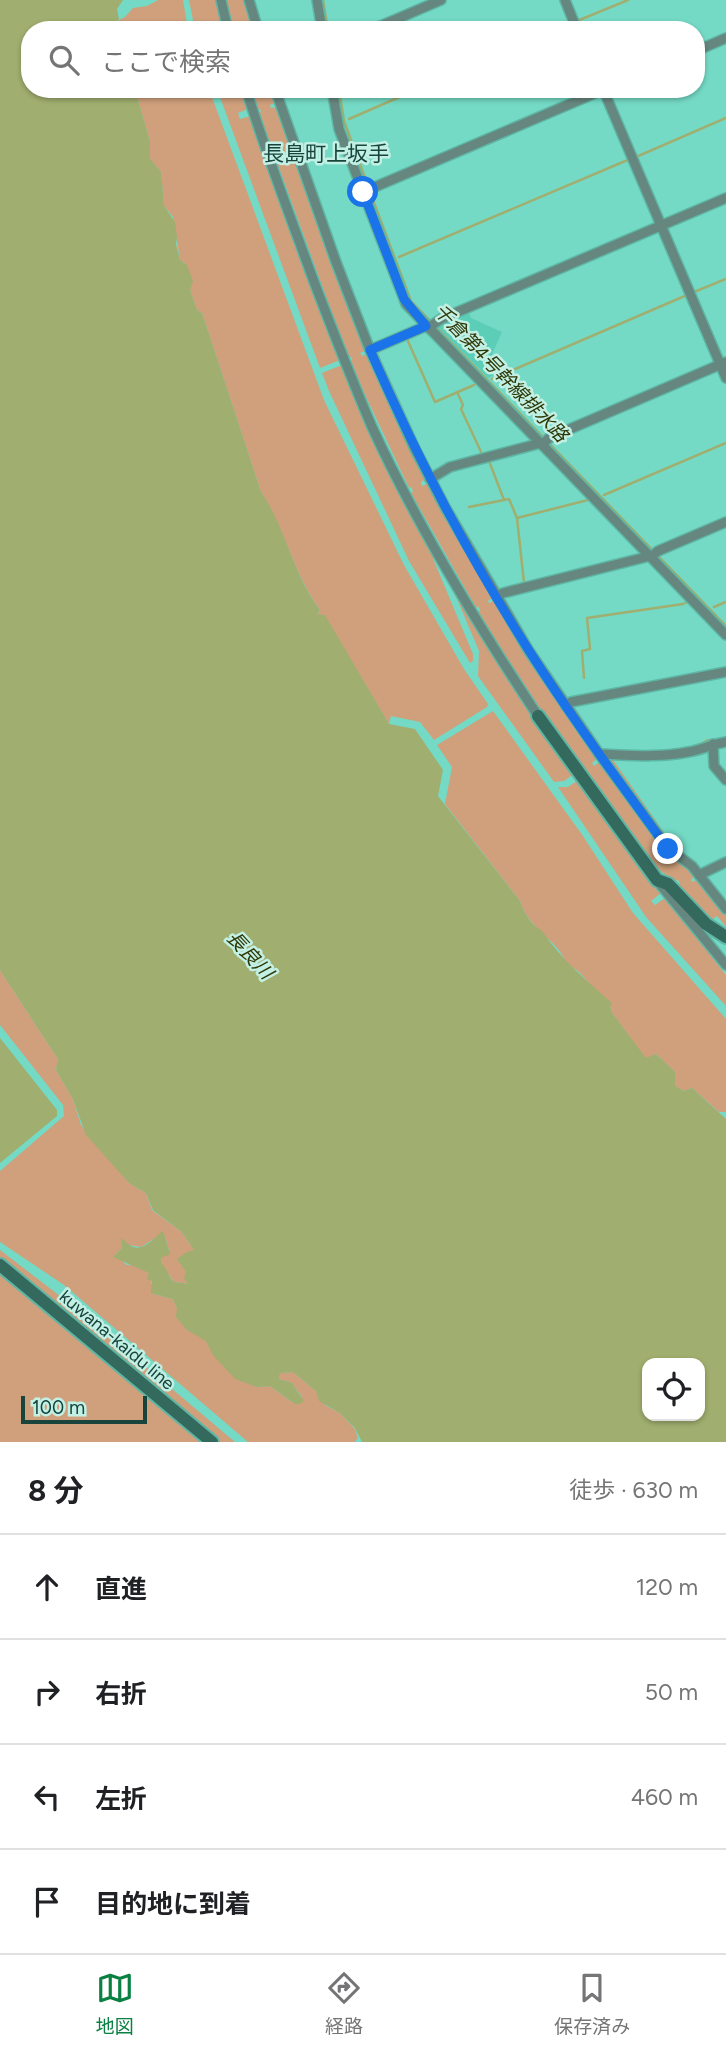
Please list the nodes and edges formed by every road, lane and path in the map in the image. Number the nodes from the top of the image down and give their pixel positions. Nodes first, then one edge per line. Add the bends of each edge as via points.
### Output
1 (221, 0) edge
2 (249, 0) edge
3 (317, 0) edge
4 (441, 0) edge
5 (565, 0) edge
6 (226, 21) edge
7 (255, 21) edge
8 (320, 21) edge
9 (392, 21) edge
10 (574, 21) edge
11 (726, 38) edge
12 (705, 47) edge
13 (249, 98) edge
14 (278, 98) edge
15 (334, 98) edge
16 (585, 98) edge
17 (607, 98) edge
18 (367, 191) junction
19 (726, 198) edge
20 (661, 226) junction
21 (430, 326) junction
22 (370, 350) junction
23 (723, 363) edge
24 (726, 378) edge
25 (544, 442) junction
26 (430, 480) junction
27 (726, 522) edge
28 (653, 555) junction
29 (497, 597) junction
30 (726, 635) edge
31 (726, 673) edge
32 (566, 706) junction
33 (538, 716) joint
34 (726, 742) edge
35 (713, 744) junction
36 (599, 754) junction
37 (726, 780) edge
38 (726, 862) edge
39 (699, 874) junction
40 (657, 880) junction
41 (726, 909) edge
42 (726, 937) edge
43 (726, 965) edge
44 (0, 1265) edge
45 (212, 1442) edge

1 - 6 street
2 - 7 street
3 - 8 street
4 - 9 street
5 - 10 street
11 - 12 street
13 - 33 street via 293,226 373,428 447,568
14 - 22 street
15 - 18 street via 339,129
16 - 18 street
17 - 20 street
18 - 21 street via 404,299
19 - 20 street
20 - 21 street
20 - 23 street
21 - 22 street
21 - 25 street
22 - 26 street
23 - 24 street
23 - 25 street
25 - 26 street via 450,467
25 - 28 street
26 - 29 street
27 - 28 street
28 - 29 street
28 - 30 street
29 - 32 street
31 - 32 street
32 - 36 street
33 - 40 main road
34 - 35 street
35 - 36 street via 653,756
35 - 37 street via 714,766
36 - 39 street via 668,849
38 - 39 street
39 - 41 street
40 - 42 main road via 668,884 706,924
40 - 43 street
44 - 45 main road, kuwana-kaidu line

